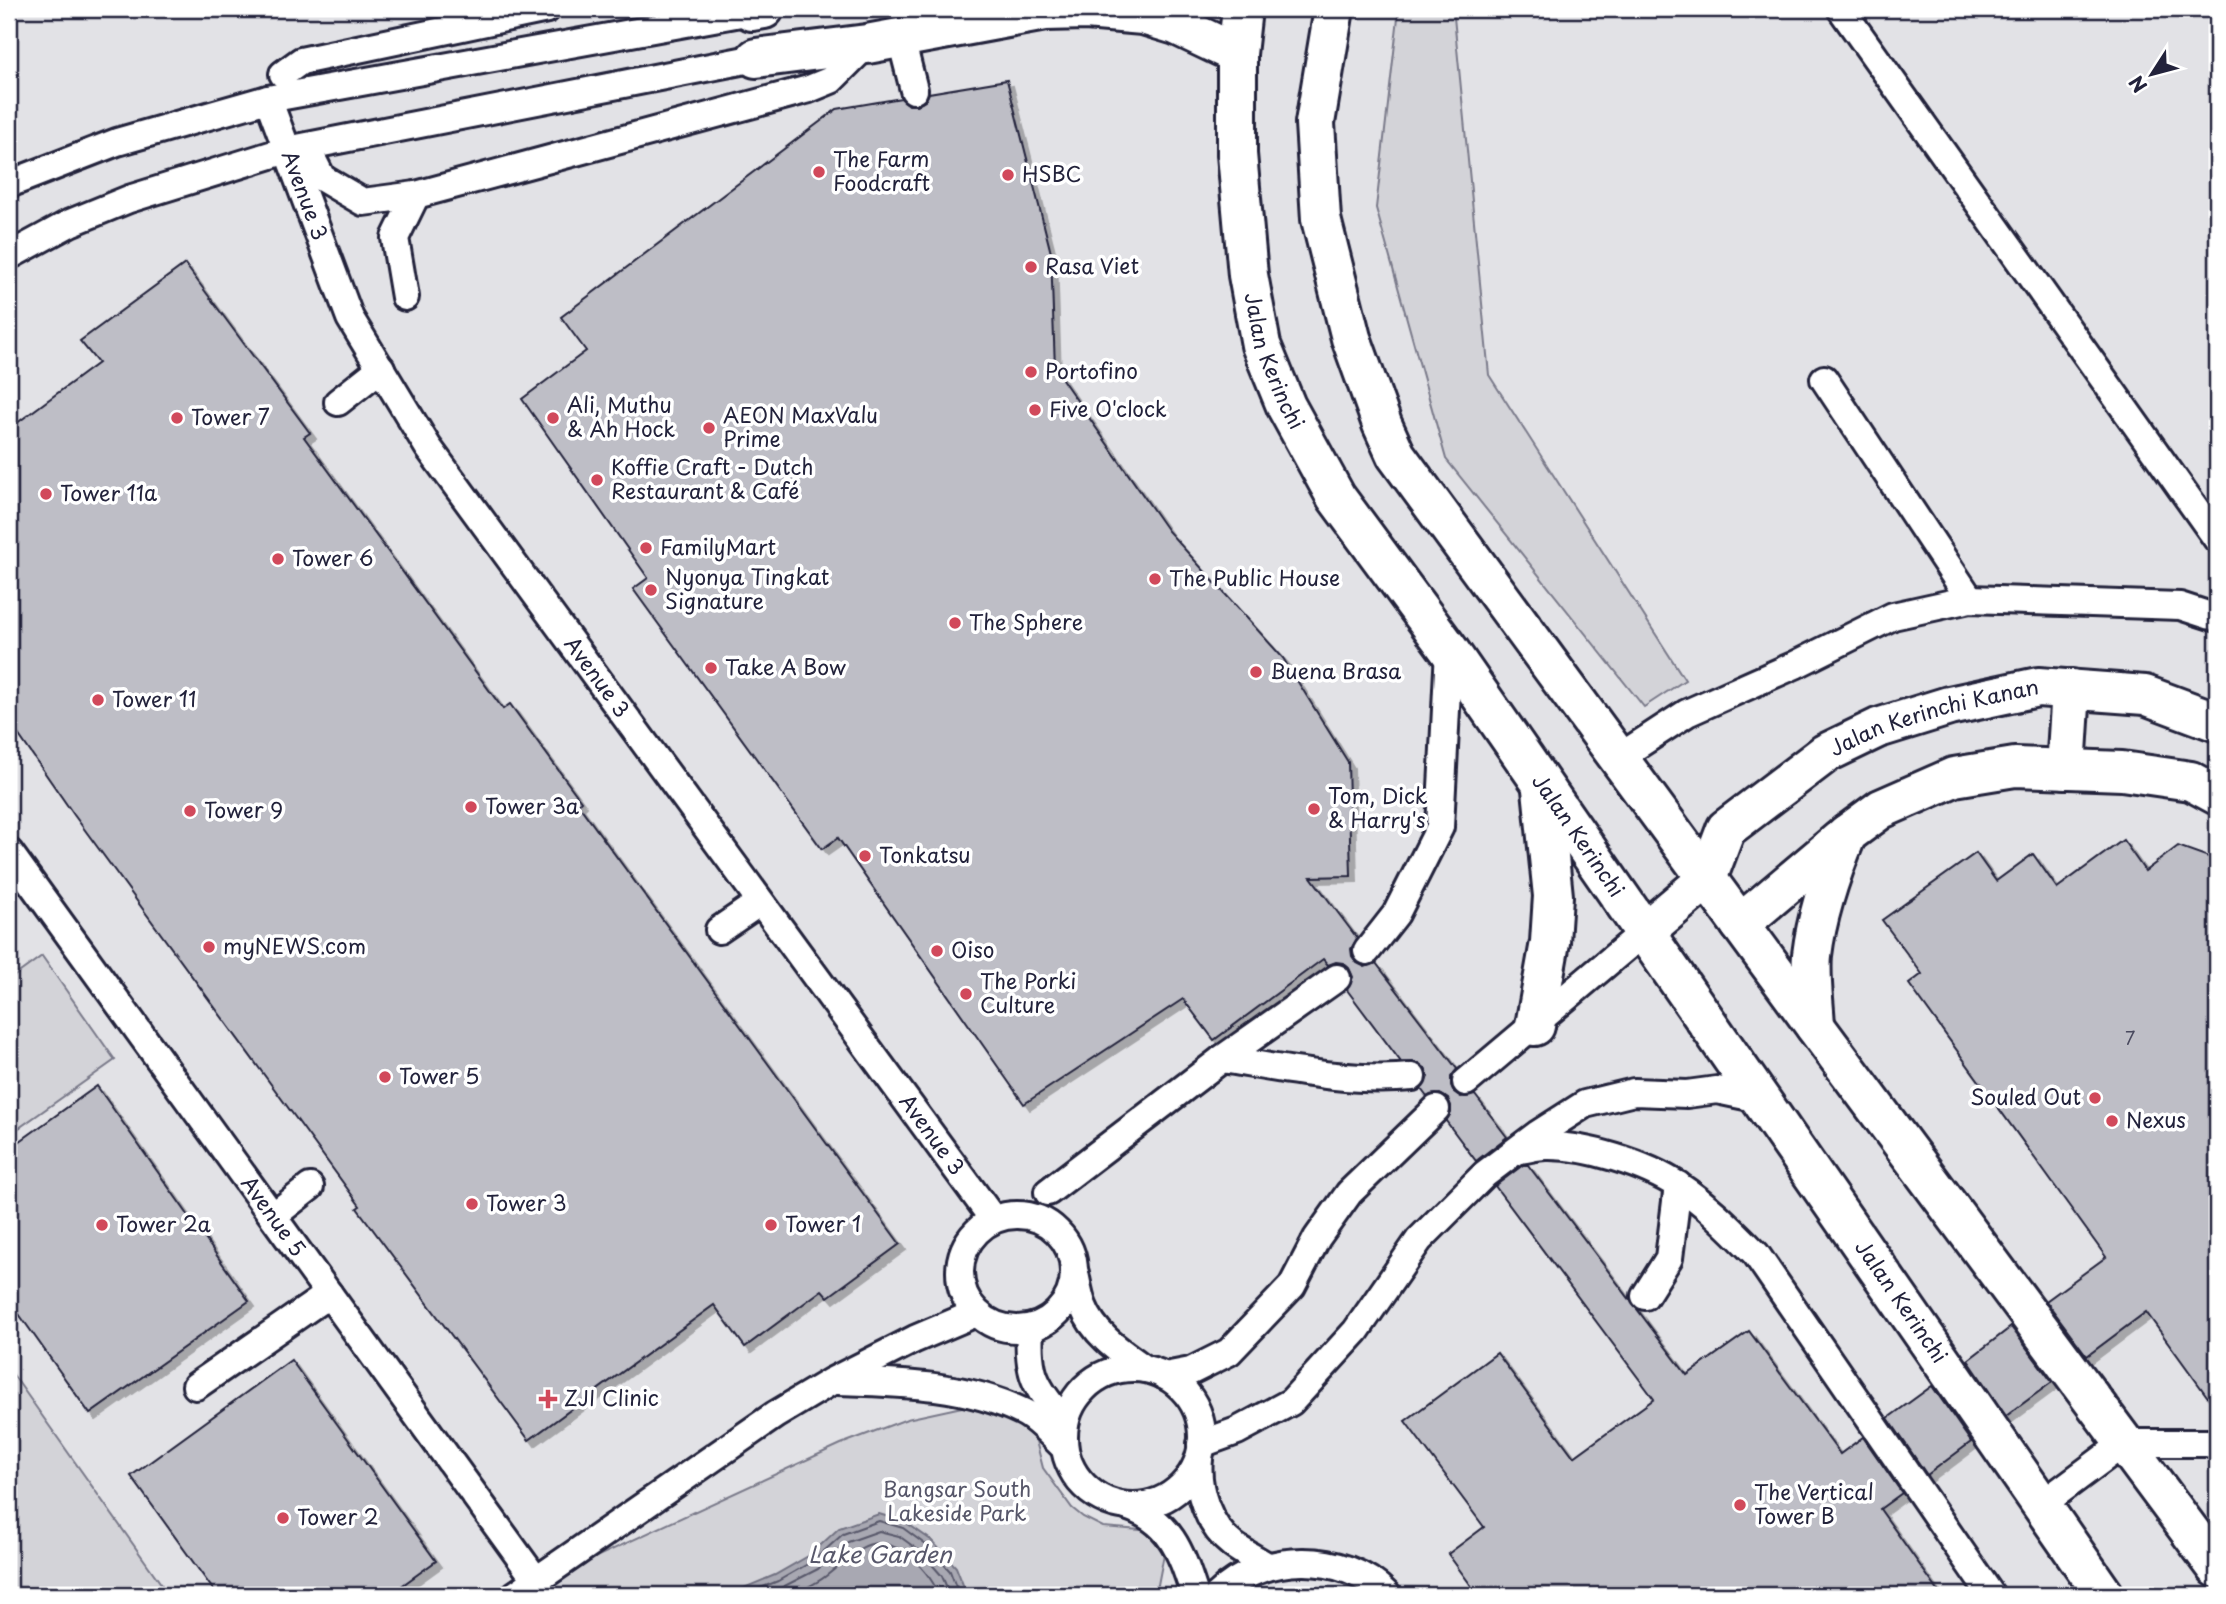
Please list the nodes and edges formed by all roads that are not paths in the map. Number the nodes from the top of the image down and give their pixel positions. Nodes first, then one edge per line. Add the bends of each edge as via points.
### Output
1 (547, 9) edge
2 (1242, 9) edge
3 (1334, 9) edge
4 (1841, 9) edge
5 (756, 10) edge
6 (1144, 12) edge
7 (884, 41) junction
8 (1237, 54) junction
9 (755, 58) joint
10 (283, 74) dead end
11 (914, 90) dead end
12 (268, 99) junction
13 (298, 151) junction
14 (9, 184) edge
15 (416, 195) junction
16 (9, 256) edge
17 (405, 297) dead end
18 (381, 368) junction
19 (1824, 379) dead end
20 (338, 402) dead end
21 (2217, 539) edge
22 (1970, 599) junction
23 (2217, 618) edge
24 (1449, 650) junction
25 (2071, 690) junction
26 (2217, 722) edge
27 (1618, 758) junction
28 (2066, 769) junction
29 (1541, 783) junction
30 (2217, 794) edge
31 (1847, 834) junction
32 (9, 852) edge
33 (1707, 879) junction
34 (760, 902) junction
35 (1740, 924) junction
36 (719, 930) dead end
37 (1644, 932) junction
38 (1367, 951) dead end
39 (1337, 978) dead end
40 (1535, 1026) junction
41 (1815, 1026) junction
42 (1222, 1059) junction
43 (1467, 1074) dead end
44 (1412, 1077) dead end
45 (1760, 1099) junction
46 (1436, 1109) dead end
47 (1517, 1150) junction
48 (1678, 1185) junction
49 (310, 1187) dead end
50 (1048, 1192) dead end
51 (273, 1216) junction
52 (993, 1219) junction
53 (1074, 1271) junction
54 (329, 1294) junction
55 (1645, 1296) dead end
56 (976, 1313) junction
57 (1030, 1329) junction
58 (1155, 1373) junction
59 (832, 1381) junction
60 (196, 1385) dead end
61 (1065, 1435) junction
62 (2124, 1443) junction
63 (2217, 1447) edge
64 (1200, 1452) junction
65 (2041, 1505) junction
66 (1126, 1506) junction
67 (1267, 1566) junction
68 (2217, 1568) edge
69 (536, 1580) junction
70 (515, 1595) edge
71 (1195, 1595) edge
72 (1218, 1595) edge
73 (1387, 1595) edge
74 (1991, 1595) edge
75 (2104, 1595) edge

1 - 10 lane via 301,61
2 - 8 main road, Jalan Kerinchi
3 - 27 main road via 1315,123 1321,219 1351,338 1382,424 1396,455
4 - 21 lane
5 - 12 lane
6 - 7 main road via 1045,11
6 - 8 main road
7 - 9 main road
7 - 11 lane
7 - 15 lane via 831,80 809,89
8 - 24 main road, Jalan Kerinchi via 1237,154 1248,275 1261,345 1286,406 1336,497
9 - 13 lane
12 - 13 lane, Avenue 3
12 - 14 lane via 117,142
13 - 15 lane via 322,178 363,202
13 - 16 lane via 129,199 70,223
13 - 18 lane, Avenue 3 via 350,318
15 - 17 lane via 395,238
18 - 20 lane
18 - 34 lane, Avenue 3 via 428,447
19 - 22 lane
22 - 23 lane via 2180,606
22 - 27 lane via 1893,616 1687,713
24 - 29 main road, Jalan Kerinchi
24 - 38 lane via 1440,827 1396,914
25 - 26 main road, Jalan Kerinchi Kanan via 2145,695
25 - 28 main road
25 - 33 main road, Jalan Kerinchi Kanan via 2038,687 1949,706 1878,728 1826,753 1726,829
27 - 33 main road
28 - 30 main road via 2191,781
28 - 31 main road via 2015,766 1954,777 1881,809
29 - 37 main road, Jalan Kerinchi
29 - 40 main road via 1553,897
31 - 35 main road
31 - 41 main road via 1830,876 1814,946
32 - 51 lane, Avenue 5
33 - 35 main road
33 - 37 main road
34 - 36 lane
34 - 52 lane, Avenue 3
35 - 41 main road
37 - 40 lane
37 - 45 main road, Jalan Kerinchi
39 - 42 lane
40 - 43 lane
41 - 62 main road
42 - 44 lane via 1346,1078
42 - 50 lane
45 - 47 lane via 1717,1090 1634,1092 1585,1104
45 - 65 main road, Jalan Kerinchi
46 - 58 lane via 1349,1193 1317,1238 1292,1286 1229,1352 1191,1371
47 - 48 lane via 1545,1146 1597,1152
47 - 64 lane via 1485,1174 1419,1240 1356,1331 1291,1402
48 - 55 lane via 1669,1258
48 - 74 lane via 1756,1254
49 - 51 lane
51 - 54 lane, Avenue 5
52 - 53 lane via 1030,1216 1047,1223 1071,1253
52 - 56 lane via 966,1244 960,1262 959,1279
53 - 57 lane via 1062,1308 1048,1322
53 - 58 lane via 1083,1307 1099,1331 1114,1348
54 - 60 lane
54 - 69 lane, Avenue 5
56 - 57 lane via 1010,1330
56 - 59 lane
57 - 61 lane via 1030,1368
58 - 61 lane via 1124,1368 1085,1386 1072,1403
58 - 64 lane via 1182,1388 1194,1405 1201,1424
59 - 61 lane via 895,1382 962,1392 1026,1413
59 - 69 lane via 775,1415
61 - 66 lane via 1071,1469 1085,1487 1104,1500
62 - 63 lane via 2209,1443
62 - 65 lane
62 - 68 main road
64 - 66 lane via 1191,1476 1178,1490 1162,1500
64 - 67 lane via 1197,1478 1215,1523 1231,1544
65 - 75 main road, Jalan Kerinchi
66 - 71 lane via 1145,1512 1166,1530 1182,1554
67 - 72 lane
67 - 73 lane via 1309,1561 1349,1570
69 - 70 lane

